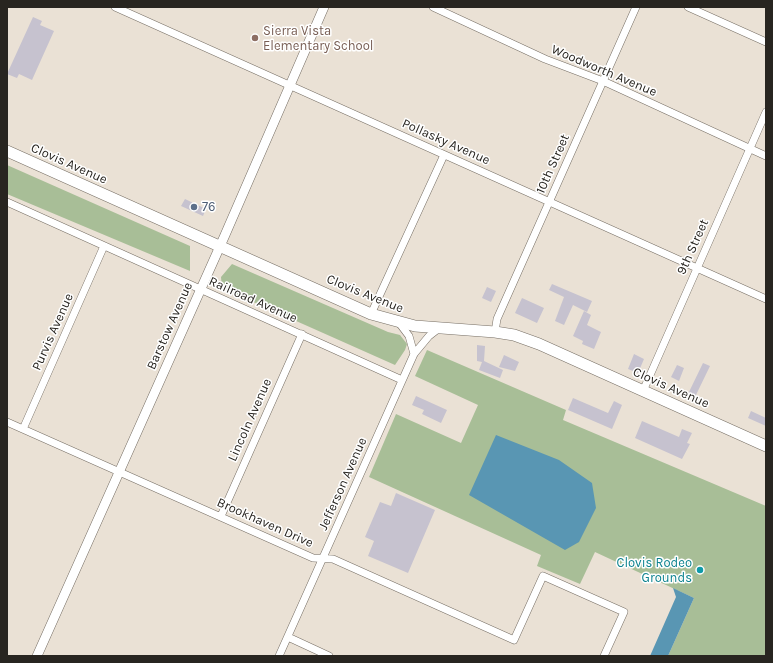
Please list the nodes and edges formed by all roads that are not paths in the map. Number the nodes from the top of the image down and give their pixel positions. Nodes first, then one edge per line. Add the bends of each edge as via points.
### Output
1 (115, 7) edge
2 (324, 7) edge
3 (433, 7) edge
4 (636, 7) edge
5 (688, 7) edge
6 (766, 42) edge
7 (603, 81) junction
8 (290, 85) junction
9 (766, 112) edge
10 (750, 148) junction
11 (7, 151) edge
12 (444, 155) junction
13 (766, 156) edge
14 (7, 202) edge
15 (549, 202) junction
16 (104, 246) junction
17 (220, 246) junction
18 (696, 269) junction
19 (201, 289) junction
20 (766, 299) edge
21 (372, 314) junction
22 (400, 324) junction
23 (438, 329) junction
24 (495, 332) junction
25 (302, 334) junction
26 (414, 354) junction
27 (402, 380) junction
28 (643, 391) junction
29 (7, 422) edge
30 (23, 428) junction
31 (766, 446) edge
32 (118, 470) junction
33 (221, 516) junction
34 (323, 558) junction
35 (288, 637) junction
36 (37, 656) edge
37 (279, 656) edge
38 (329, 656) edge
39 (604, 656) edge

1 - 8 street, Pollasky Avenue
2 - 8 main road, Barstow Avenue
3 - 7 street, Woodworth Avenue via 545,59
4 - 7 street, 10th Street
5 - 6 street
7 - 10 street, Woodworth Avenue
7 - 15 street, 10th Street
8 - 12 street, Pollasky Avenue
8 - 17 main road, Barstow Avenue
9 - 10 street, 9th Street
10 - 13 street, Woodworth Avenue
10 - 18 street, 9th Street
11 - 17 main road, Clovis Avenue
12 - 15 street, Pollasky Avenue
12 - 21 street
14 - 16 street, Railroad Avenue
15 - 18 street, Pollasky Avenue
15 - 24 street, 10th Street via 497,319
16 - 19 street, Railroad Avenue
16 - 30 street, Purvis Avenue
17 - 19 main road, Barstow Avenue
17 - 21 main road, Clovis Avenue
18 - 20 street, Pollasky Avenue
18 - 28 street, 9th Street
19 - 25 street, Railroad Avenue
19 - 32 main road, Barstow Avenue
21 - 22 main road, Clovis Avenue
22 - 23 main road, Clovis Avenue
22 - 26 street via 409,336
23 - 24 main road, Clovis Avenue
23 - 26 street, Jefferson Avenue
24 - 28 main road, Clovis Avenue via 514,335 539,344
25 - 27 street, Railroad Avenue
25 - 33 street, Lincoln Avenue
26 - 27 street, Jefferson Avenue
27 - 34 street, Jefferson Avenue
28 - 31 main road, Clovis Avenue
29 - 30 street, Brookhaven Drive
30 - 32 street, Brookhaven Drive
32 - 33 street, Brookhaven Drive
32 - 36 main road, Barstow Avenue
33 - 34 street, Brookhaven Drive via 314,558
34 - 35 street, Jefferson Avenue
34 - 39 street, Brookhaven Drive via 333,559 514,640 543,576 624,612
35 - 37 street, Jefferson Avenue
35 - 38 street

